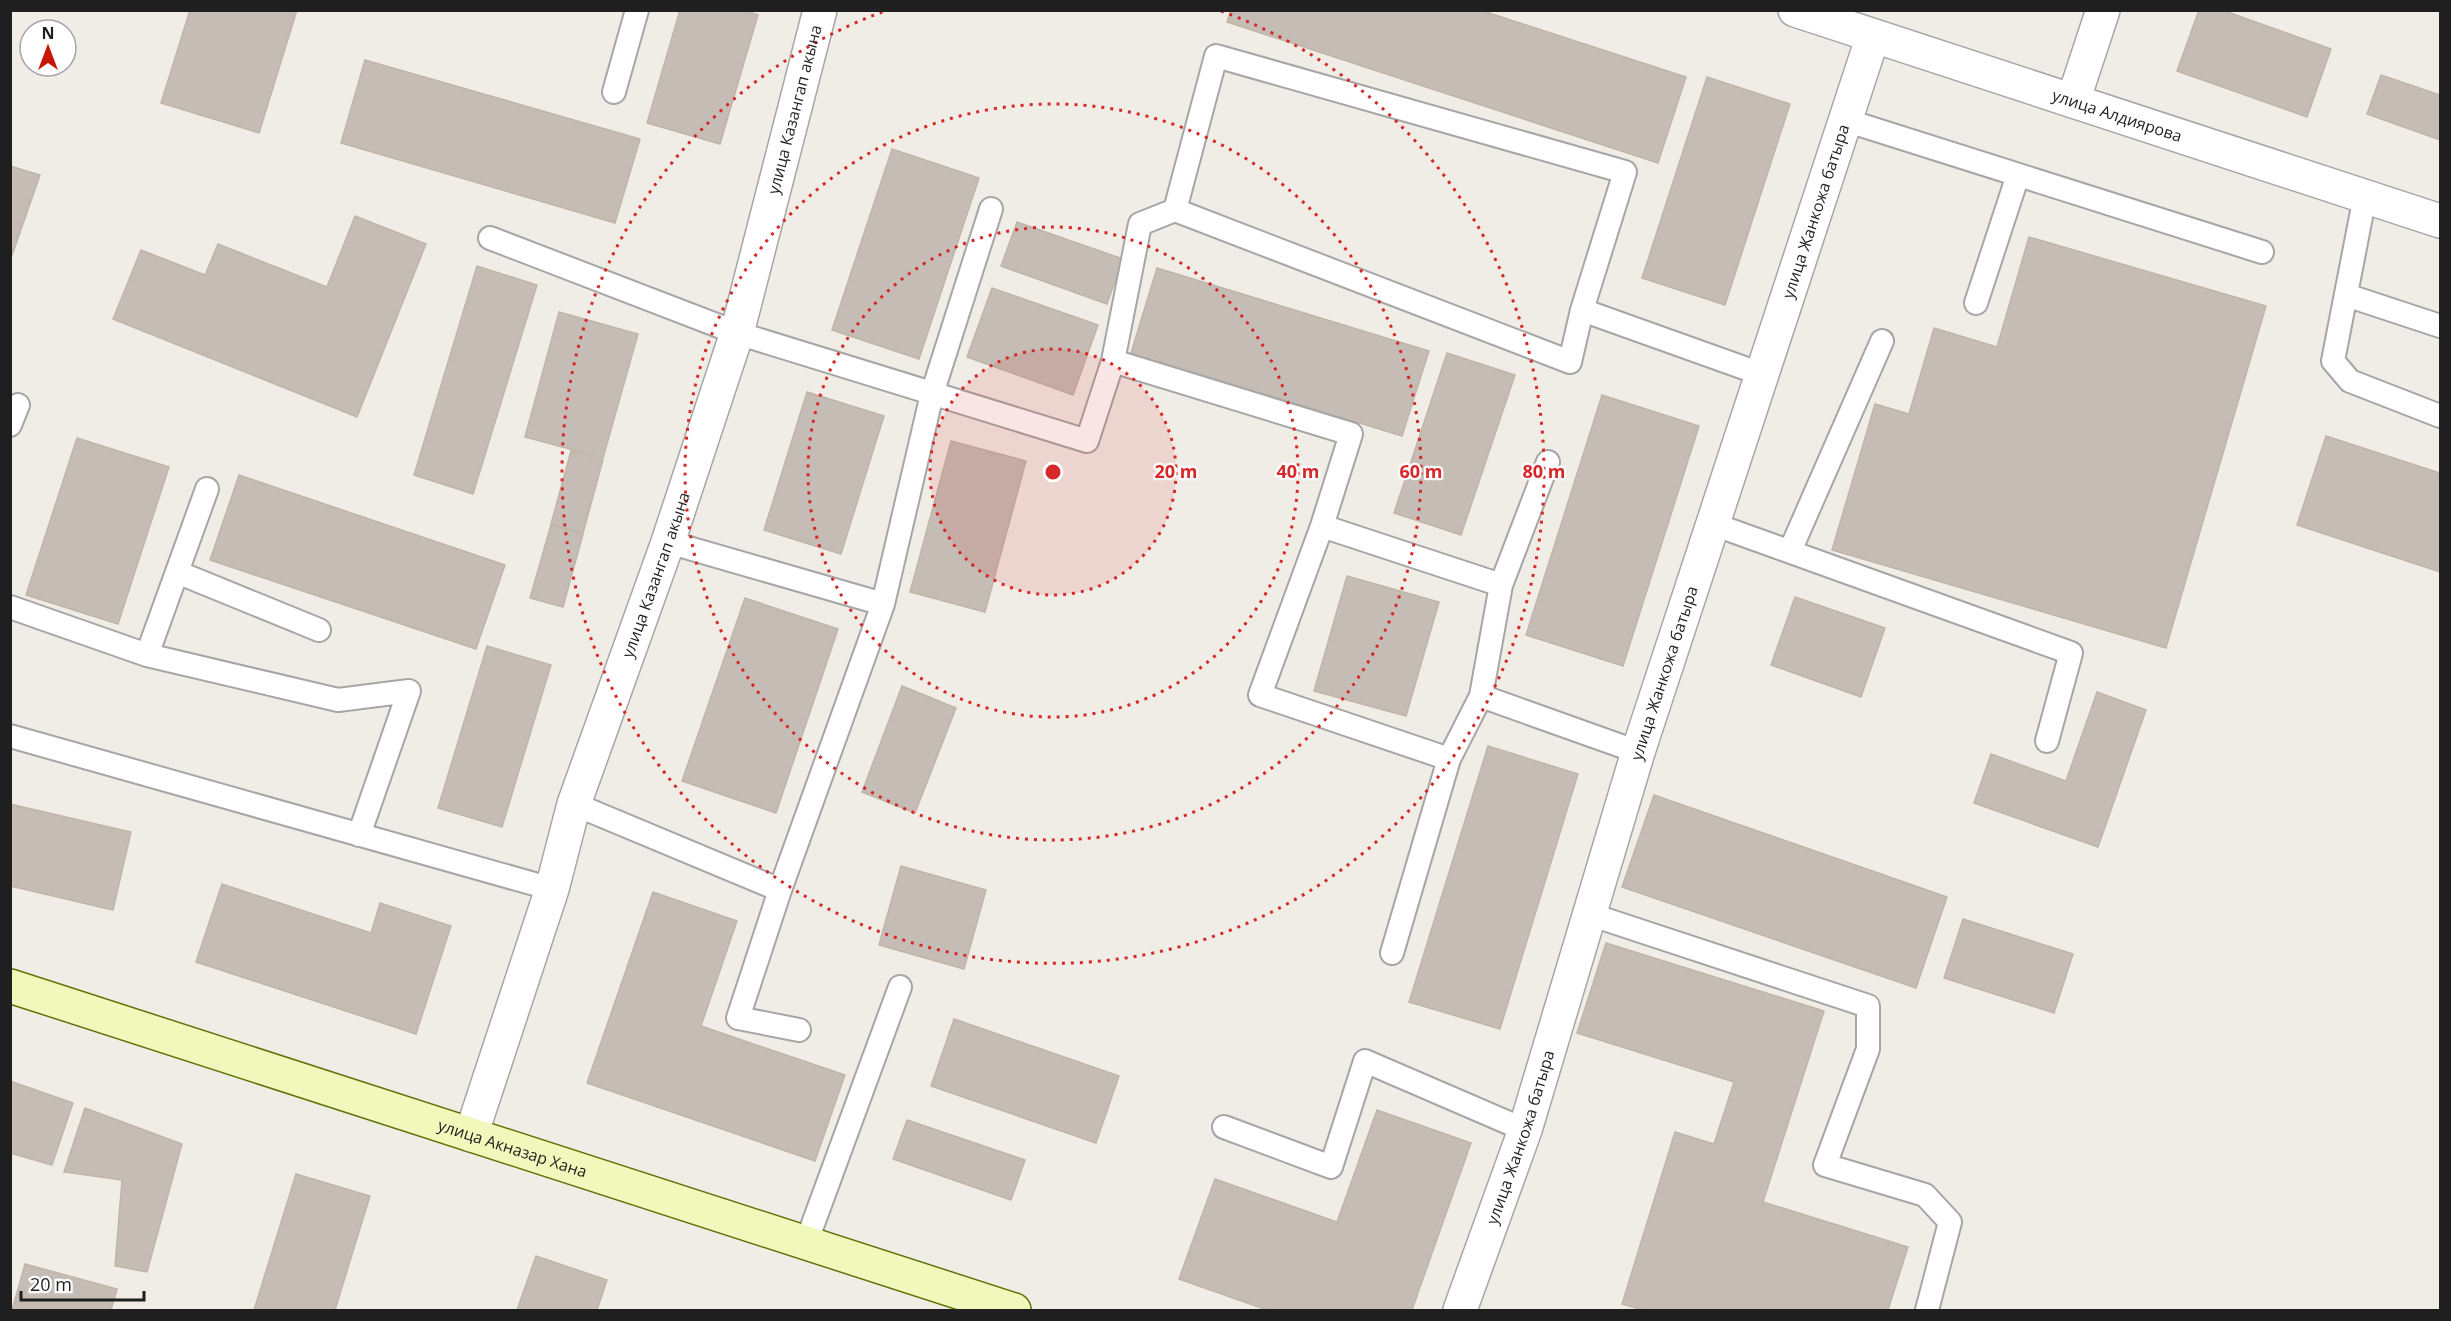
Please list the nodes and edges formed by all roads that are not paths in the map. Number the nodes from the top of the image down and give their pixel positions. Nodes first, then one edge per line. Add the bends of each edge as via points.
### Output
1 (637, 10) edge
2 (820, 10) edge
3 (1795, 10) edge
4 (2103, 10) edge
5 (1873, 36) junction
6 (614, 92) dead end
7 (2073, 100) junction
8 (1845, 120) junction
9 (2018, 175) junction
10 (2365, 196) junction
11 (991, 209) dead end
12 (1175, 210) junction
13 (2440, 220) edge
14 (490, 238) dead end
15 (2262, 252) dead end
16 (2346, 295) junction
17 (1976, 303) dead end
18 (1582, 310) junction
19 (2440, 326) edge
20 (737, 333) junction
21 (1882, 341) dead end
22 (1113, 361) junction
23 (1761, 374) junction
24 (932, 393) junction
25 (2440, 416) edge
26 (1548, 462) dead end
27 (207, 489) dead end
28 (1713, 524) junction
29 (1322, 526) junction
30 (668, 542) junction
31 (1790, 551) junction
32 (177, 572) junction
33 (1502, 585) junction
34 (884, 604) junction
35 (10, 608) edge
36 (319, 630) dead end
37 (147, 655) junction
38 (1481, 696) junction
39 (10, 736) edge
40 (2047, 741) dead end
41 (1638, 752) junction
42 (1449, 759) junction
43 (574, 804) junction
44 (358, 835) junction
45 (552, 889) junction
46 (780, 890) junction
47 (1590, 914) junction
48 (1392, 953) dead end
49 (10, 986) edge
50 (900, 987) dead end
51 (799, 1030) dead end
52 (1224, 1127) dead end
53 (1525, 1130) junction
54 (471, 1135) junction
55 (806, 1243) junction
56 (1014, 1311) edge
57 (1460, 1311) edge
58 (1927, 1311) edge

1 - 6 lane
2 - 20 street, улица Казангап акына
3 - 5 street, улица Алдиярова
4 - 7 street
5 - 7 street, улица Алдиярова
5 - 8 street, улица Жанкожа батыра
7 - 10 street, улица Алдиярова
8 - 9 lane
8 - 23 street, улица Жанкожа батыра
9 - 15 lane
9 - 17 lane
10 - 13 street, улица Алдиярова
10 - 16 lane
11 - 24 lane
12 - 18 lane via 1570,362
12 - 18 lane via 1216,56 1625,172
12 - 22 lane via 1140,224
14 - 20 lane
16 - 19 lane
16 - 25 lane via 2333,361 2350,381
18 - 23 lane
20 - 24 lane
20 - 30 street, улица Казангап акына
21 - 31 lane
22 - 24 lane via 1087,441
22 - 29 lane via 1351,434
23 - 28 street, улица Жанкожа батыра
24 - 34 lane
26 - 33 lane
27 - 32 lane
28 - 31 lane
28 - 41 street, улица Жанкожа батыра
29 - 33 lane
29 - 42 lane via 1260,695
30 - 34 lane
30 - 43 street, улица Казангап акына
31 - 40 lane via 2072,653
32 - 36 lane
32 - 37 lane
33 - 38 lane
34 - 46 lane
35 - 37 lane
37 - 44 lane via 338,700 409,691
38 - 41 lane
38 - 42 lane
39 - 44 lane
41 - 47 street, улица Жанкожа батыра
42 - 48 lane
43 - 45 street, улица Казангап акына
43 - 46 lane
44 - 45 lane
45 - 54 street, улица Казангап акына
46 - 51 lane via 738,1018
47 - 53 street, улица Жанкожа батыра
47 - 58 lane via 1868,1006 1868,1049 1825,1166 1925,1195 1950,1222
49 - 54 main road, улица Акназар Хана
50 - 55 lane
52 - 53 lane via 1330,1167 1365,1060
53 - 57 street, улица Жанкожа батыра
54 - 55 main road, улица Акназар Хана
55 - 56 main road, улица Акназар Хана

